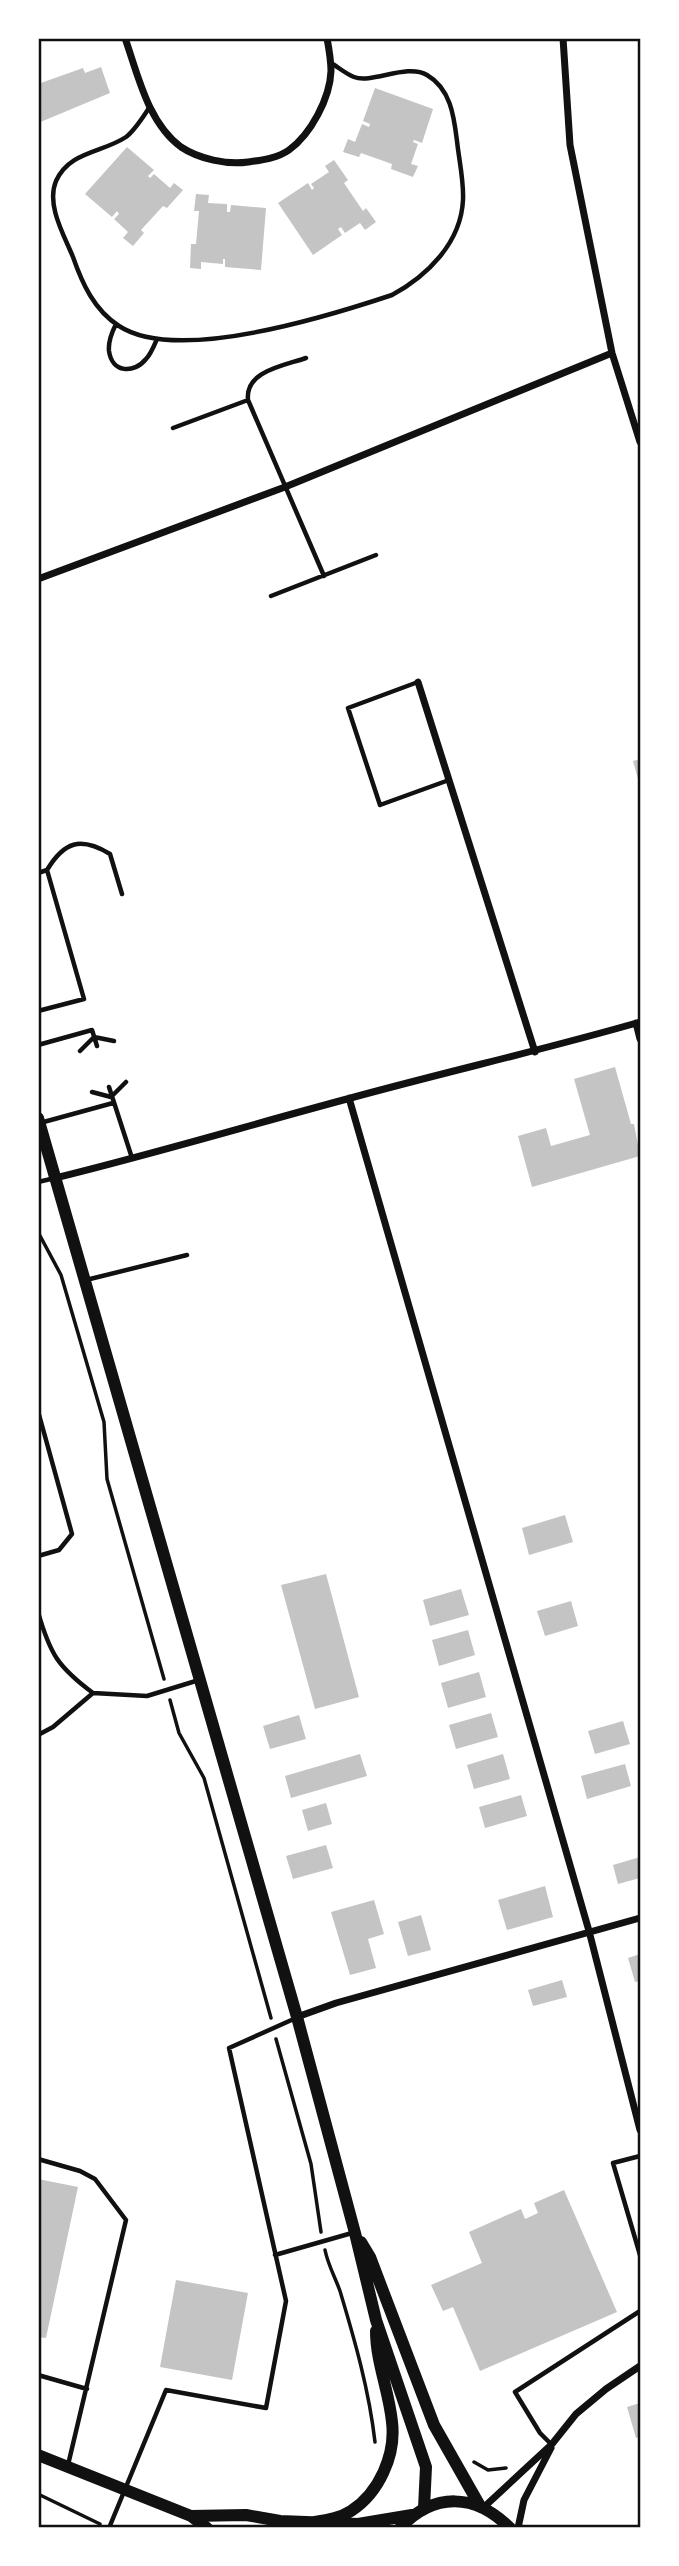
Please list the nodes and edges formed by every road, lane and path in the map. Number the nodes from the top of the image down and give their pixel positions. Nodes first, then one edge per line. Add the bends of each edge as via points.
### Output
1 (125, 38) edge
2 (327, 38) edge
3 (563, 38) edge
4 (330, 62) junction
5 (150, 107) junction
6 (116, 324) junction
7 (157, 339) junction
8 (612, 353) junction
9 (306, 358) dead end
10 (248, 400) junction
11 (173, 428) dead end
12 (640, 442) edge
13 (285, 487) junction
14 (376, 555) dead end
15 (324, 576) junction
16 (38, 579) edge
17 (271, 596) dead end
18 (418, 682) joint
19 (449, 780) junction
20 (47, 870) junction
21 (38, 873) edge
22 (122, 894) dead end
23 (38, 1011) edge
24 (638, 1023) edge
25 (94, 1037) junction
26 (640, 1039) edge
27 (114, 1041) dead end
28 (38, 1045) edge
29 (97, 1046) dead end
30 (80, 1051) dead end
31 (535, 1052) junction
32 (126, 1082) dead end
33 (108, 1087) dead end
34 (92, 1092) dead end
35 (349, 1098) junction
36 (113, 1100) junction
37 (39, 1120) edge
38 (132, 1159) junction
39 (55, 1178) junction
40 (38, 1182) edge
41 (38, 1232) edge
42 (187, 1255) dead end
43 (84, 1281) junction
44 (38, 1411) edge
45 (38, 1556) edge
46 (38, 1612) edge
47 (200, 1680) junction
48 (167, 1689) junction
49 (93, 1693) junction
50 (38, 1735) edge
51 (640, 1918) edge
52 (589, 1931) junction
53 (297, 2017) junction
54 (273, 2028) junction
55 (640, 2130) edge
56 (640, 2156) edge
57 (38, 2159) edge
58 (355, 2233) junction
59 (323, 2242) junction
60 (275, 2255) junction
61 (640, 2255) edge
62 (640, 2311) edge
63 (376, 2320) junction
64 (640, 2366) edge
65 (38, 2375) edge
66 (88, 2389) junction
67 (552, 2444) junction
68 (376, 2449) dead end
69 (38, 2455) edge
70 (67, 2466) junction
71 (124, 2489) junction
72 (38, 2494) edge
73 (482, 2507) junction
74 (424, 2508) junction
75 (412, 2515) junction
76 (191, 2516) junction
77 (315, 2522) junction
78 (109, 2528) edge
79 (207, 2528) edge
80 (400, 2528) edge
81 (510, 2528) edge
82 (518, 2528) edge

1 - 5 street
2 - 4 street
3 - 8 street via 570,145
4 - 5 street via 323,102 309,129 289,150 266,160 235,164 202,157 181,147
4 - 7 lane via 356,79 417,71 428,75 446,95 453,112 463,201 445,249 414,283 368,303 238,337
5 - 6 lane via 127,136 82,155 62,172 52,203 80,276 97,305
6 - 7 lane
6 - 7 lane via 109,353 120,369 139,366
8 - 12 street
8 - 13 street
9 - 10 lane via 255,377 247,390
10 - 11 lane
10 - 13 lane
13 - 15 lane
13 - 16 street
14 - 15 lane
15 - 17 lane
18 - 19 street
18 - 19 lane via 348,708 380,805
19 - 31 street
20 - 21 lane
20 - 22 lane via 57,854 70,846 90,845 110,854
20 - 23 lane via 85,999
24 - 26 street
24 - 31 street
25 - 27 lane
25 - 28 lane via 92,1030
25 - 29 lane
25 - 30 lane
31 - 35 street
32 - 36 lane
33 - 36 lane
34 - 36 lane
35 - 38 street
35 - 52 street
36 - 37 lane
36 - 38 lane
37 - 39 street
38 - 39 street
39 - 40 lane
39 - 43 street
41 - 48 path via 61,1275 104,1422 107,1479
42 - 43 lane
43 - 47 street
44 - 45 lane via 72,1534 59,1550
46 - 49 lane via 48,1647 68,1675
47 - 48 lane
47 - 53 street
48 - 49 lane via 147,1696
48 - 54 path via 179,1733 204,1777
49 - 50 lane
51 - 52 street
52 - 53 street
52 - 55 street
53 - 54 lane
53 - 58 street
54 - 59 path via 311,2164
54 - 60 lane via 229,2048
56 - 61 lane via 613,2163
57 - 66 lane via 95,2179 125,2220
58 - 59 lane
58 - 63 street
58 - 73 street via 370,2257 434,2426
59 - 60 lane
59 - 68 path via 366,2385
60 - 71 lane via 286,2301 267,2408 166,2390
62 - 67 lane via 515,2392
63 - 74 street via 426,2467
63 - 77 street via 376,2347 392,2423 384,2471 368,2496 349,2512
64 - 67 street via 576,2414
65 - 66 lane
66 - 70 lane
67 - 73 street
67 - 82 street via 524,2500
69 - 70 street
70 - 71 street
71 - 76 street
71 - 78 lane
72 - 78 path
73 - 74 street via 452,2502
73 - 81 street
74 - 75 street
75 - 77 street via 358,2524
75 - 80 street
76 - 77 street via 246,2515
76 - 79 street

